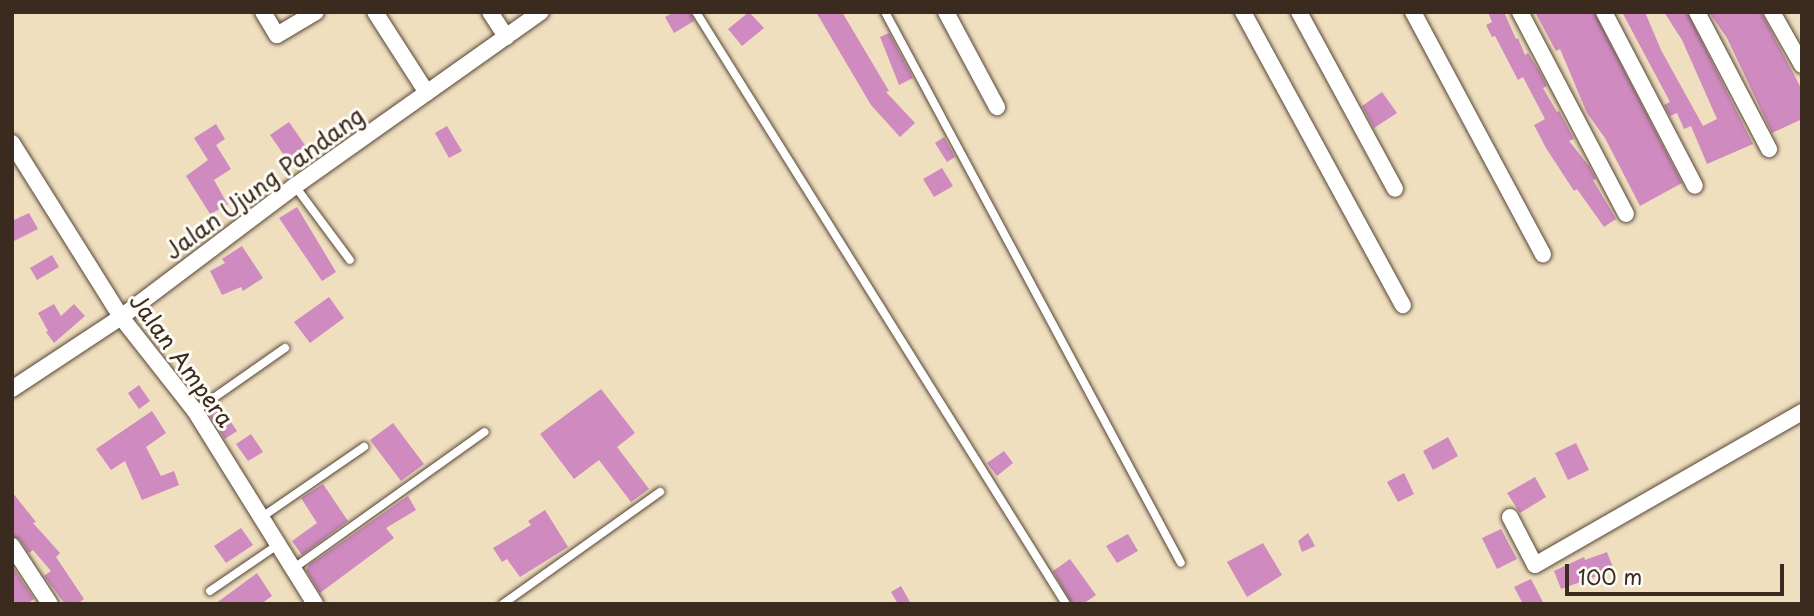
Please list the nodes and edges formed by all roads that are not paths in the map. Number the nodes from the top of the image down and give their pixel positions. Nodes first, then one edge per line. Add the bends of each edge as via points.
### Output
1 (263, 12) edge
2 (316, 12) edge
3 (375, 12) edge
4 (490, 12) edge
5 (541, 12) edge
6 (696, 12) edge
7 (886, 12) edge
8 (946, 12) edge
9 (1243, 12) edge
10 (1299, 12) edge
11 (1413, 12) edge
12 (1520, 12) edge
13 (1604, 12) edge
14 (1697, 12) edge
15 (1772, 12) edge
16 (506, 37) junction
17 (1802, 65) edge
18 (427, 93) junction
19 (998, 107) dead end
20 (12, 143) edge
21 (1769, 149) dead end
22 (295, 186) junction
23 (1696, 186) dead end
24 (1395, 189) dead end
25 (1626, 214) dead end
26 (1543, 254) dead end
27 (349, 260) dead end
28 (1403, 305) dead end
29 (121, 317) junction
30 (285, 348) dead end
31 (12, 389) edge
32 (195, 411) junction
33 (1802, 412) edge
34 (485, 432) dead end
35 (364, 447) dead end
36 (660, 492) dead end
37 (262, 517) junction
38 (1510, 517) dead end
39 (279, 544) junction
40 (12, 546) edge
41 (1181, 563) dead end
42 (294, 568) junction
43 (210, 591) dead end
44 (50, 604) edge
45 (315, 604) edge
46 (503, 604) edge
47 (1066, 604) edge

1 - 2 street via 277,35
3 - 18 street
4 - 16 street
5 - 16 street, Jalan Ujung Pandang
6 - 47 lane
7 - 41 lane
8 - 19 street
9 - 28 street
10 - 24 street
11 - 26 street
12 - 25 street
13 - 23 street
14 - 21 street
15 - 17 street
16 - 18 street, Jalan Ujung Pandang
18 - 22 street, Jalan Ujung Pandang
20 - 29 street, Jalan Ampera
22 - 27 lane
22 - 29 street, Jalan Ujung Pandang
29 - 31 street, Jalan Ujung Pandang
29 - 32 street, Jalan Ampera
30 - 32 lane
32 - 37 street, Jalan Ampera
33 - 38 street via 1535,565
34 - 42 lane
35 - 37 lane
36 - 46 lane
37 - 39 street, Jalan Ampera
39 - 42 street, Jalan Ampera
39 - 43 lane
40 - 44 street
42 - 45 street, Jalan Ampera

